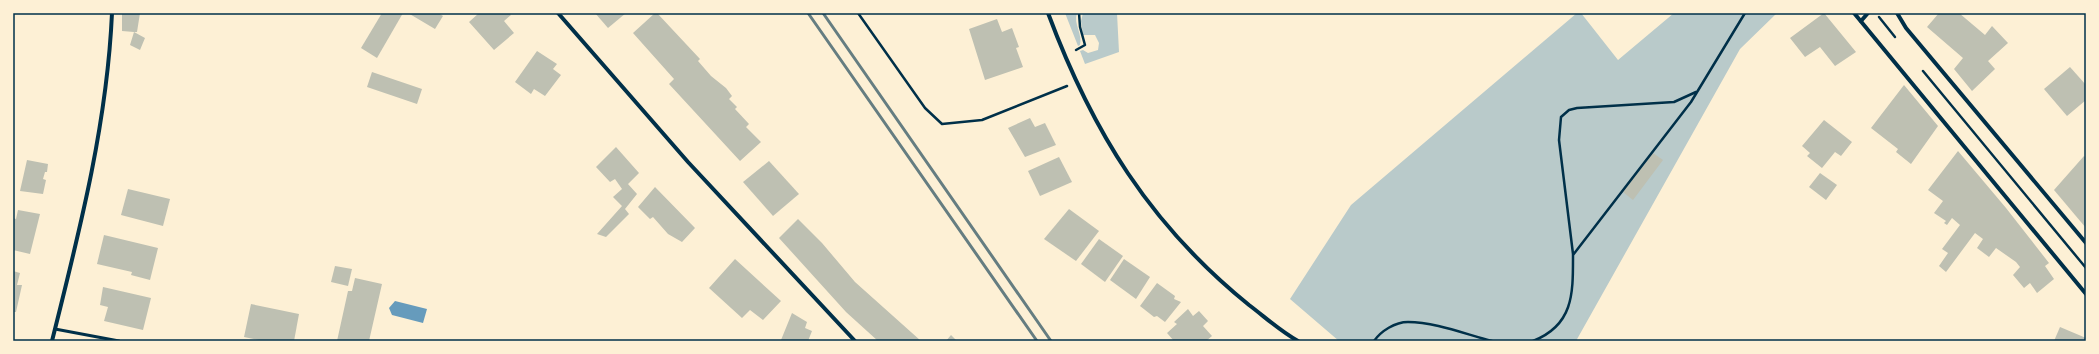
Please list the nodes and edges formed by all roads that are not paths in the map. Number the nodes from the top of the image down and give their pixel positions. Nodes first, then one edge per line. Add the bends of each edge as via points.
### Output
1 (112, 13) edge
2 (558, 13) edge
3 (1048, 13) edge
4 (1854, 13) edge
5 (1868, 13) edge
6 (1897, 13) edge
7 (1861, 21) junction
8 (2086, 243) edge
9 (2086, 294) edge
10 (55, 329) junction
11 (52, 341) edge
12 (119, 341) edge
13 (855, 341) edge
14 (1298, 341) edge

1 - 10 street via 108,76 96,151 79,234
2 - 13 street via 688,162
3 - 14 street via 1076,83 1138,191 1190,252 1230,289
4 - 7 street
5 - 7 street
6 - 8 street via 1906,28
7 - 9 street
10 - 11 street
10 - 12 lane

